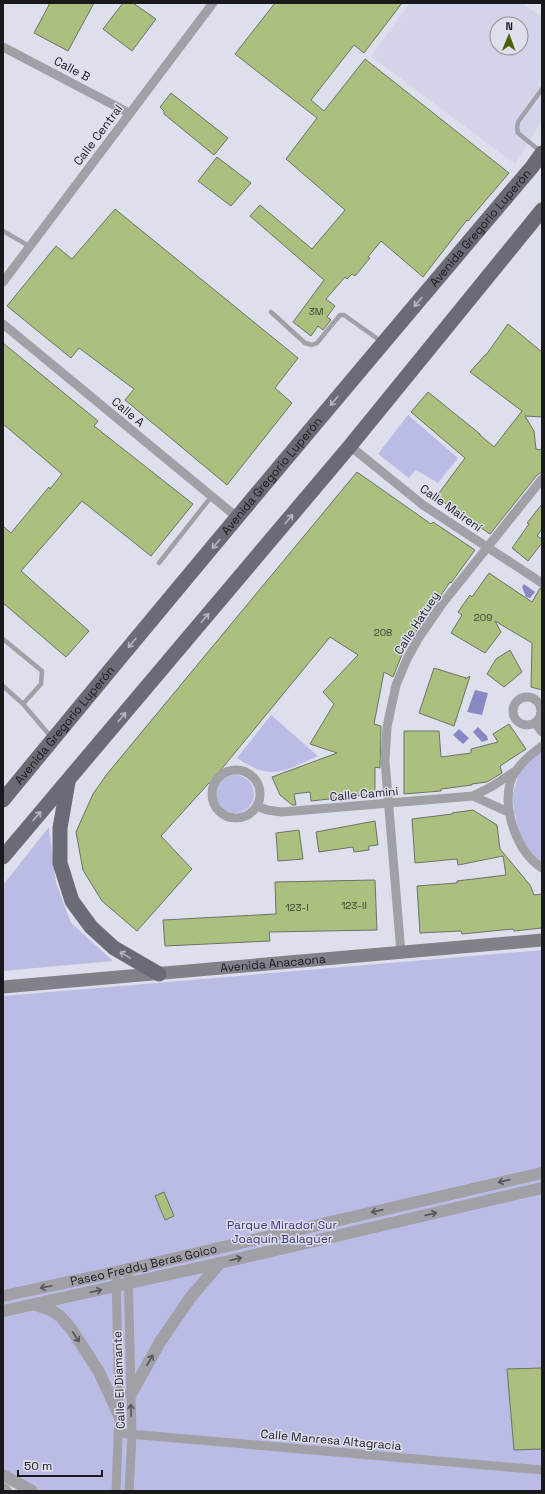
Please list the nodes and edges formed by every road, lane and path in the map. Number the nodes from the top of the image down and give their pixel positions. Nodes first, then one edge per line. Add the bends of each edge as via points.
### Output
1 (213, 3) edge
2 (3, 47) edge
3 (542, 89) edge
4 (129, 113) junction
5 (542, 153) edge
6 (537, 167) edge
7 (542, 198) edge
8 (542, 210) edge
9 (532, 222) junction
10 (3, 232) edge
11 (29, 246) junction
12 (6, 271) edge
13 (3, 282) edge
14 (271, 312) dead end
15 (3, 324) edge
16 (383, 343) junction
17 (350, 446) junction
18 (542, 479) edge
19 (211, 497) junction
20 (238, 518) junction
21 (487, 548) junction
22 (158, 563) dead end
23 (542, 583) edge
24 (3, 638) edge
25 (3, 686) edge
26 (23, 704) junction
27 (535, 723) dead end
28 (542, 732) edge
29 (53, 740) junction
30 (542, 746) edge
31 (517, 770) junction
32 (68, 782) junction
33 (473, 796) junction
34 (3, 800) edge
35 (388, 804) junction
36 (257, 806) junction
37 (510, 813) junction
38 (19, 837) junction
39 (3, 846) edge
40 (3, 857) edge
41 (542, 868) edge
42 (542, 940) edge
43 (401, 953) junction
44 (159, 974) junction
45 (3, 987) edge
46 (542, 1172) edge
47 (542, 1188) edge
48 (220, 1263) junction
49 (122, 1270) junction
50 (128, 1284) junction
51 (116, 1287) junction
52 (3, 1296) edge
53 (36, 1305) junction
54 (3, 1311) edge
55 (131, 1394) junction
56 (119, 1415) junction
57 (118, 1433) junction
58 (132, 1435) junction
59 (542, 1470) edge
60 (3, 1475) edge
61 (3, 1489) edge
62 (6, 1491) edge
63 (32, 1491) edge
64 (116, 1491) edge
65 (129, 1491) edge

1 - 4 street, Calle Central
2 - 4 street, Calle B
3 - 5 lane via 518,122 517,128 518,133
4 - 11 street, Calle Central
5 - 6 main road, Avenida Gregorio Luperón
6 -> 16 main road, Avenida Gregorio Luperón
7 - 9 main road via 536,206
8 - 9 main road
9 - 17 main road
10 - 11 lane
11 - 12 street, Calle Central
12 - 13 street, Calle Central
14 - 16 lane via 305,343 312,345 317,343 340,315 344,314
15 - 19 street, Calle A
16 -> 20 main road, Avenida Gregorio Luperón
17 - 21 street, Calle Mairení via 423,505
32 -> 17 main road
18 - 21 street, Calle Hatuey
19 - 20 street, Calle A
19 - 22 lane
20 -> 29 main road, Avenida Gregorio Luperón
21 - 23 street, Calle Mairení
21 - 35 street, Calle Hatuey via 442,604 418,639 402,669 387,727 385,761
24 - 26 lane via 42,671 41,684
25 - 26 lane
26 - 29 lane
27 - 28 street
29 - 34 main road, Avenida Gregorio Luperón
30 - 31 street via 529,755
31 - 33 street, Calle Camini
31 - 37 street via 510,782
38 -> 32 main road
44 -> 32 main road via 114,948 91,926 72,901 60,863 60,828
33 - 35 street, Calle Camini
33 - 37 street
35 - 36 street, Calle Camini via 282,812
35 - 43 street, Calle Hatuey
36 - 36 street via 260,799 258,783 246,772 231,770 217,778 211,793 212,801 221,814 237,819 252,813
37 - 41 street via 518,840 526,853
38 - 39 main road
38 - 40 main road
42 - 43 main road, Avenida Anacaona
43 - 44 main road, Avenida Anacaona
44 - 45 main road, Avenida Anacaona
46 -> 49 street, Paseo Freddy Beras Goico
48 -> 47 street, Paseo Freddy Beras Goico
48 - 50 street, Paseo Freddy Beras Goico
55 -> 48 street via 160,1342 190,1298
49 - 50 street, Calle El Diamante
49 - 51 street, Calle El Diamante
49 -> 52 street, Paseo Freddy Beras Goico
50 - 51 street, Paseo Freddy Beras Goico
50 - 55 street, Calle El Diamante
53 -> 51 street, Paseo Freddy Beras Goico
51 - 56 street, Calle El Diamante
53 - 54 street, Paseo Freddy Beras Goico
53 -> 56 street via 51,1310 72,1330 99,1372
58 -> 55 street, Calle El Diamante
56 - 57 street, Calle El Diamante
57 - 58 street, Calle Manresa Altagracia
57 - 64 street, Calle El Diamante
58 - 59 street, Calle Manresa Altagracia
58 - 65 street, Calle El Diamante
60 - 63 street
61 - 62 street

